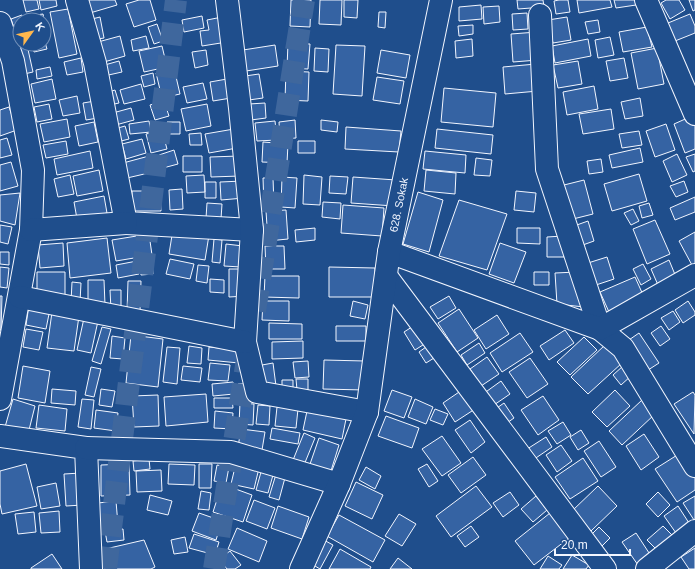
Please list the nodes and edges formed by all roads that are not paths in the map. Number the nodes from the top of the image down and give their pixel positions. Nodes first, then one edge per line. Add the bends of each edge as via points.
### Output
1 (77, 0) edge
2 (227, 0) edge
3 (441, 0) edge
4 (646, 0) edge
5 (540, 15) dead end
6 (0, 23) edge
7 (695, 114) edge
8 (126, 223) junction
9 (31, 230) junction
10 (252, 230) junction
11 (389, 252) junction
12 (695, 275) edge
13 (386, 276) junction
14 (20, 297) junction
15 (600, 329) junction
16 (245, 342) junction
17 (0, 399) edge
18 (367, 412) junction
19 (0, 436) edge
20 (86, 448) junction
21 (695, 466) edge
22 (339, 484) junction
23 (695, 531) edge
24 (91, 569) edge
25 (301, 569) edge
26 (605, 569) edge
27 (647, 569) edge

1 - 8 street via 95,63
2 - 10 street
3 - 11 street, 628. Sokak
4 - 7 street
5 - 15 street via 547,169
6 - 9 street via 13,61 33,170
8 - 9 street
8 - 10 street
9 - 14 street
10 - 16 street
11 - 13 street, 628. Sokak
11 - 15 street
12 - 15 street
13 - 18 street, 628. Sokak
13 - 26 street
14 - 16 street
14 - 17 street
15 - 21 street via 623,348
16 - 18 street via 256,392
18 - 22 street, 628. Sokak
19 - 20 street
20 - 22 street via 231,452
20 - 24 street
22 - 25 street, 628. Sokak
23 - 27 street

